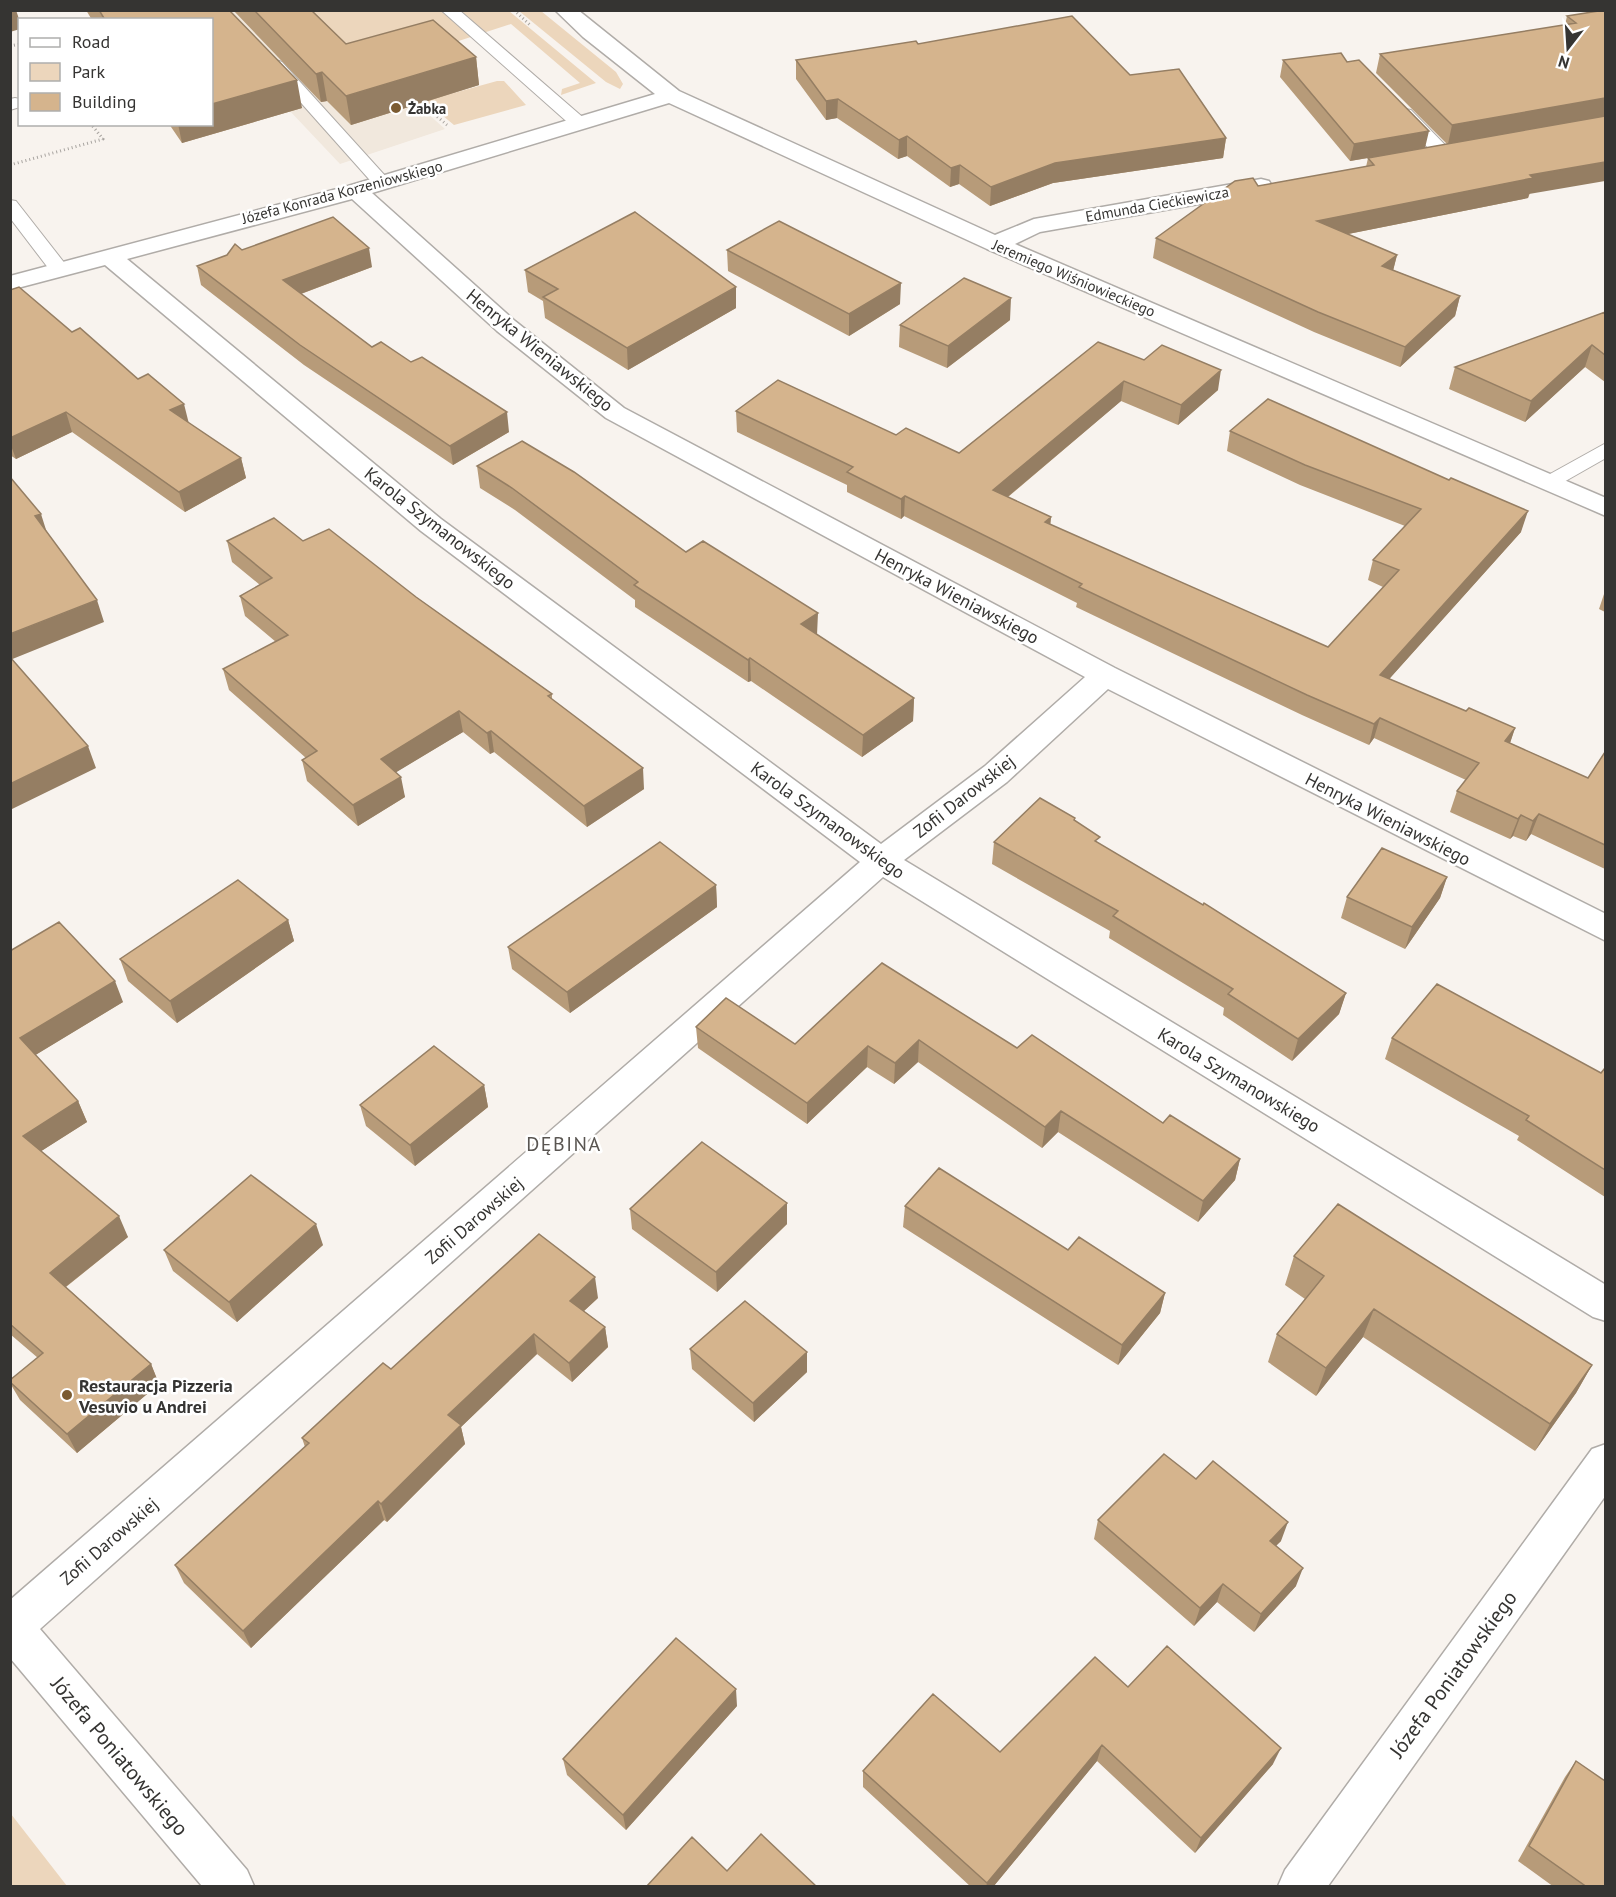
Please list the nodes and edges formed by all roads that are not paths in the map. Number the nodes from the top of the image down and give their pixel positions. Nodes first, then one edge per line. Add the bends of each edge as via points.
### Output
1 (449, 10) edge
2 (565, 10) edge
3 (260, 50) edge
4 (671, 96) junction
5 (1396, 105) edge
6 (580, 124) junction
7 (1467, 150) edge
8 (1444, 154) junction
9 (1421, 158) edge
10 (1280, 183) edge
11 (369, 187) junction
12 (10, 206) edge
13 (995, 244) junction
14 (108, 255) junction
15 (59, 269) junction
16 (10, 283) edge
17 (1605, 449) edge
18 (1548, 483) junction
19 (1605, 508) edge
20 (1105, 675) junction
21 (881, 861) junction
22 (1605, 929) edge
23 (1605, 1305) edge
24 (1605, 1462) edge
25 (11, 1626) edge
26 (231, 1887) edge
27 (1301, 1887) edge

1 - 6 lane
2 - 4 street, Jeremiego Wiśniowieckiego
3 - 11 lane
4 - 6 street, Józefa Konrada Korzeniowskiego
4 - 13 street, Jeremiego Wiśniowieckiego
5 - 8 lane
6 - 11 street, Józefa Konrada Korzeniowskiego
7 - 8 street
8 - 9 street
10 - 13 street, Edmunda Ciećkiewicza via 1034,226
11 - 14 street, Józefa Konrada Korzeniowskiego
11 - 20 street, Henryka Wieniawskiego via 506,326 615,413
12 - 15 lane
13 - 18 street, Jeremiego Wiśniowieckiego
14 - 15 street, Józefa Konrada Korzeniowskiego
14 - 21 street, Karola Szymanowskiego via 431,525
15 - 16 street, Józefa Konrada Korzeniowskiego
17 - 18 lane
18 - 19 street, Jeremiego Wiśniowieckiego
20 - 21 street, Zofii Darowskiej via 996,774
20 - 22 street, Henryka Wieniawskiego
21 - 23 street, Karola Szymanowskiego
21 - 25 street, Zofii Darowskiej
24 - 27 street, Józefa Poniatowskiego
25 - 26 street, Józefa Poniatowskiego

